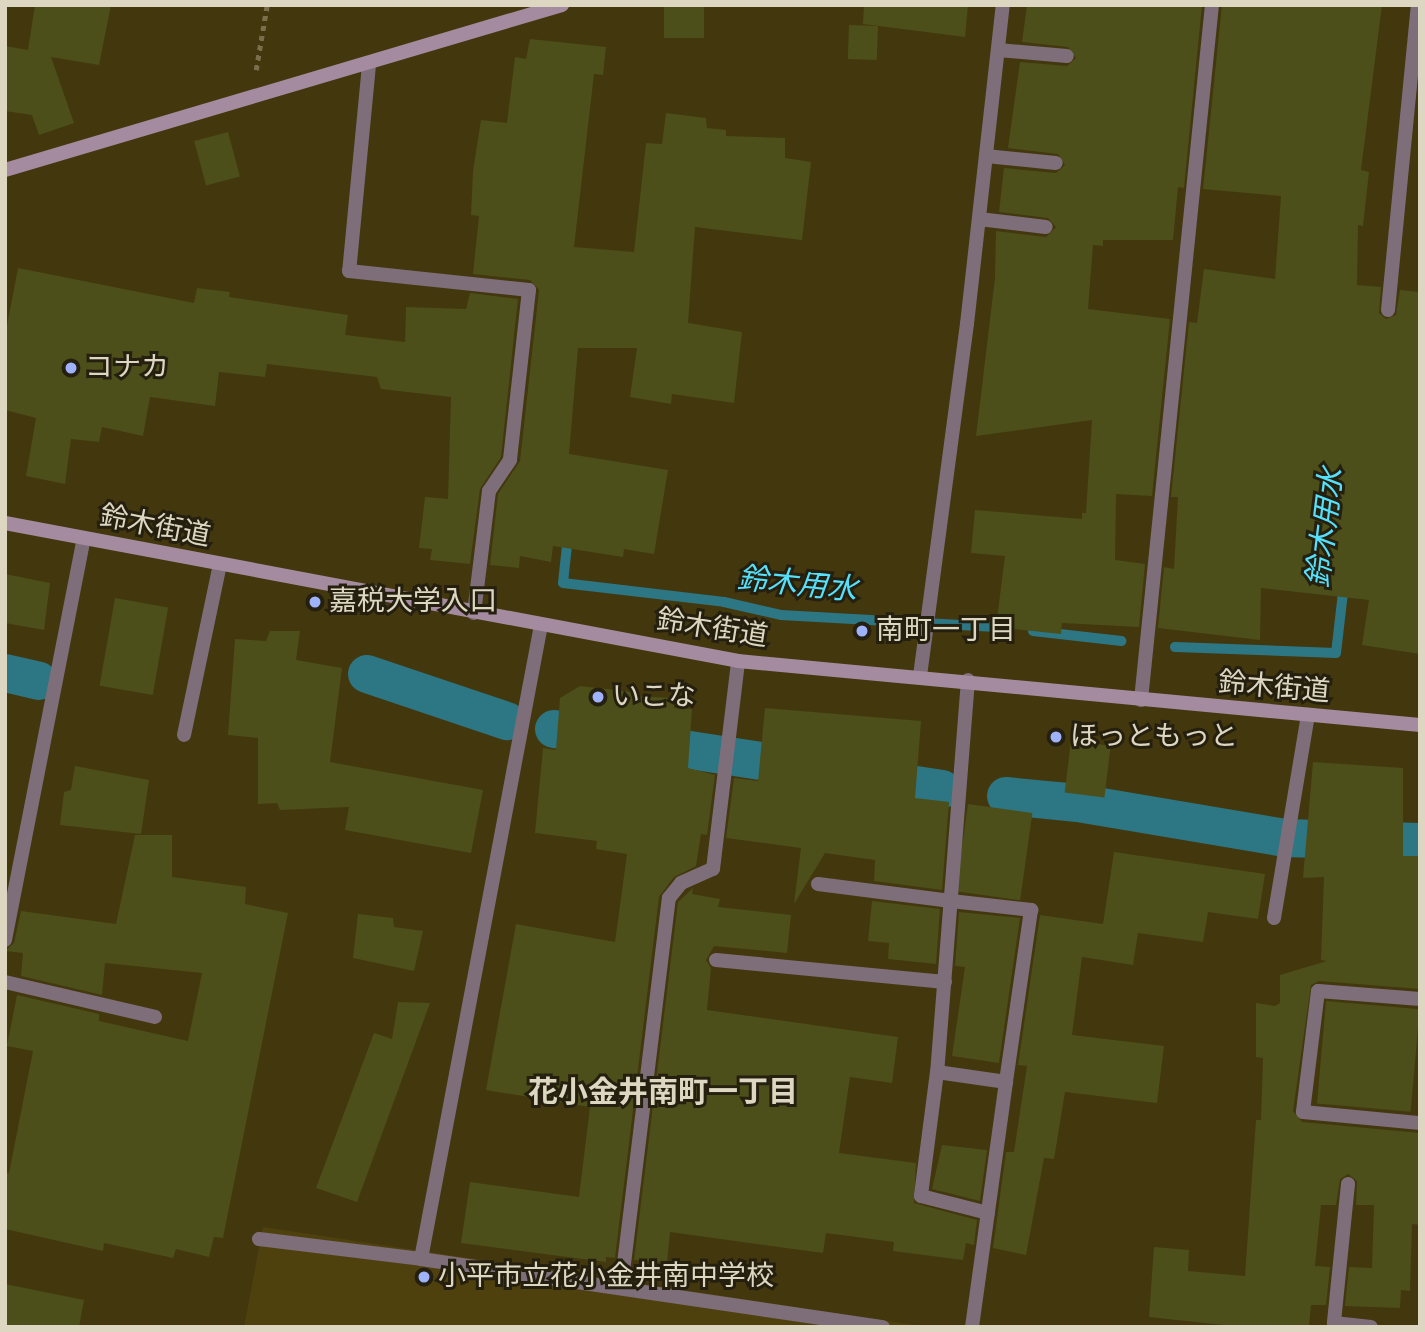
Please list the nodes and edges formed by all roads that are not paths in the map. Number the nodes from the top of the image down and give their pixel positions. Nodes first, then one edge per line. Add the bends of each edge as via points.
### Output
1 (562, 5) edge
2 (1003, 5) edge
3 (1212, 5) edge
4 (1418, 5) edge
5 (998, 50) junction
6 (1067, 56) dead end
7 (369, 65) junction
8 (986, 156) junction
9 (1056, 163) dead end
10 (5, 170) edge
11 (979, 219) junction
12 (1046, 227) dead end
13 (1388, 310) dead end
14 (5, 523) edge
15 (84, 538) junction
16 (220, 564) junction
17 (474, 613) junction
18 (541, 625) junction
19 (738, 661) junction
20 (920, 676) junction
21 (968, 680) junction
22 (1141, 700) junction
23 (1308, 715) junction
24 (1420, 725) edge
25 (184, 735) dead end
26 (818, 884) dead end
27 (951, 901) junction
28 (1274, 918) dead end
29 (5, 940) edge
30 (716, 960) dead end
31 (5, 982) edge
32 (945, 982) junction
33 (1420, 999) edge
34 (155, 1017) dead end
35 (937, 1072) junction
36 (1006, 1082) junction
37 (1420, 1123) edge
38 (1348, 1184) dead end
39 (988, 1213) junction
40 (259, 1239) dead end
41 (421, 1259) junction
42 (621, 1288) junction
43 (1333, 1325) edge
44 (883, 1327) edge
45 (972, 1327) edge
46 (1371, 1327) edge

1 - 7 street
2 - 5 street
3 - 22 street
4 - 13 street
5 - 6 street
5 - 8 street
7 - 10 street
7 - 17 street via 349,271 529,290 510,460 489,491
8 - 9 street
8 - 11 street
11 - 12 street
11 - 20 street
14 - 15 street, 鈴木街道
15 - 16 street, 鈴木街道
15 - 29 street
16 - 17 street, 鈴木街道
16 - 25 street
17 - 18 street, 鈴木街道
18 - 19 street, 鈴木街道
18 - 41 street
19 - 20 street, 鈴木街道
19 - 42 street via 713,869 681,883 669,898
20 - 21 street, 鈴木街道
21 - 22 street, 鈴木街道
21 - 27 street
22 - 23 street, 鈴木街道
23 - 24 street, 鈴木街道
23 - 28 street
26 - 27 street
27 - 32 street
27 - 36 street via 1031,910
30 - 32 street via 870,979
31 - 34 street
32 - 35 street
33 - 37 street via 1318,991 1304,1112
35 - 36 street
35 - 39 street via 920,1196
36 - 39 street
38 - 43 street
39 - 45 street
40 - 41 street
41 - 42 street
42 - 44 street
43 - 46 street

